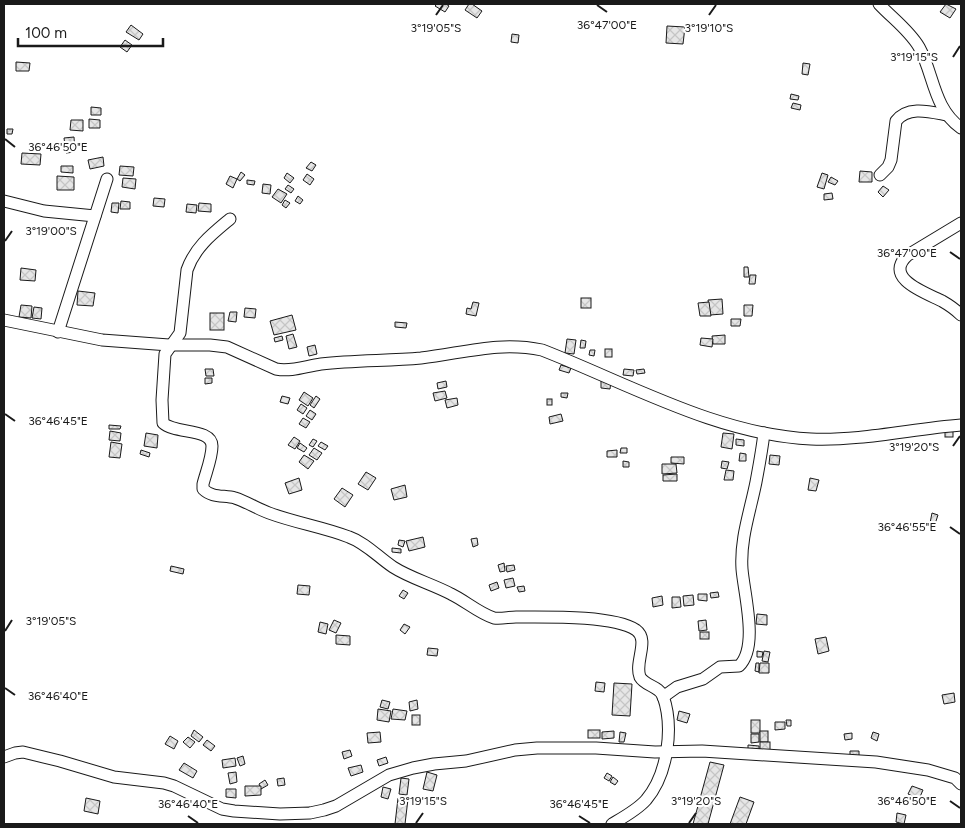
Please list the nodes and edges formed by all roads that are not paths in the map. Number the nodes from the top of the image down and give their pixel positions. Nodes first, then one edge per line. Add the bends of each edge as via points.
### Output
1 (879, 4) edge
2 (948, 115) junction
3 (961, 128) edge
4 (880, 175) dead end
5 (107, 179) dead end
6 (4, 201) edge
7 (95, 216) junction
8 (230, 219) dead end
9 (961, 223) edge
10 (961, 315) edge
11 (4, 320) edge
12 (58, 332) junction
13 (169, 345) junction
14 (961, 425) edge
15 (764, 433) junction
16 (663, 697) junction
17 (666, 752) junction
18 (4, 757) edge
19 (961, 784) edge
20 (612, 824) edge

1 - 2 street via 918,45 939,102
2 - 3 street
2 - 4 street via 920,111 901,115 896,121 888,167
5 - 7 street
6 - 7 street via 44,211
7 - 12 street
8 - 13 street via 203,242 190,261 180,333
9 - 10 street via 908,255 900,267 902,276 910,285
11 - 12 street
12 - 13 street via 102,340
13 - 15 street via 227,347 283,370 523,346 542,350 712,419
13 - 16 street via 164,360 163,422 173,428 203,434 211,440 212,450 202,486 207,492 355,539 402,572 496,618 584,619 611,622 632,629 641,635 642,640 640,676
14 - 15 street via 841,439
15 - 16 street via 743,538 742,567 749,634 745,659 739,666 720,667 703,680 677,687
16 - 17 street via 668,734
17 - 18 street via 596,748 515,750 413,768 389,775 330,808 310,813 280,814 222,809 164,783 131,780 23,752
17 - 19 street via 702,751 876,762 928,770 955,778
17 - 20 street via 653,791 638,807

